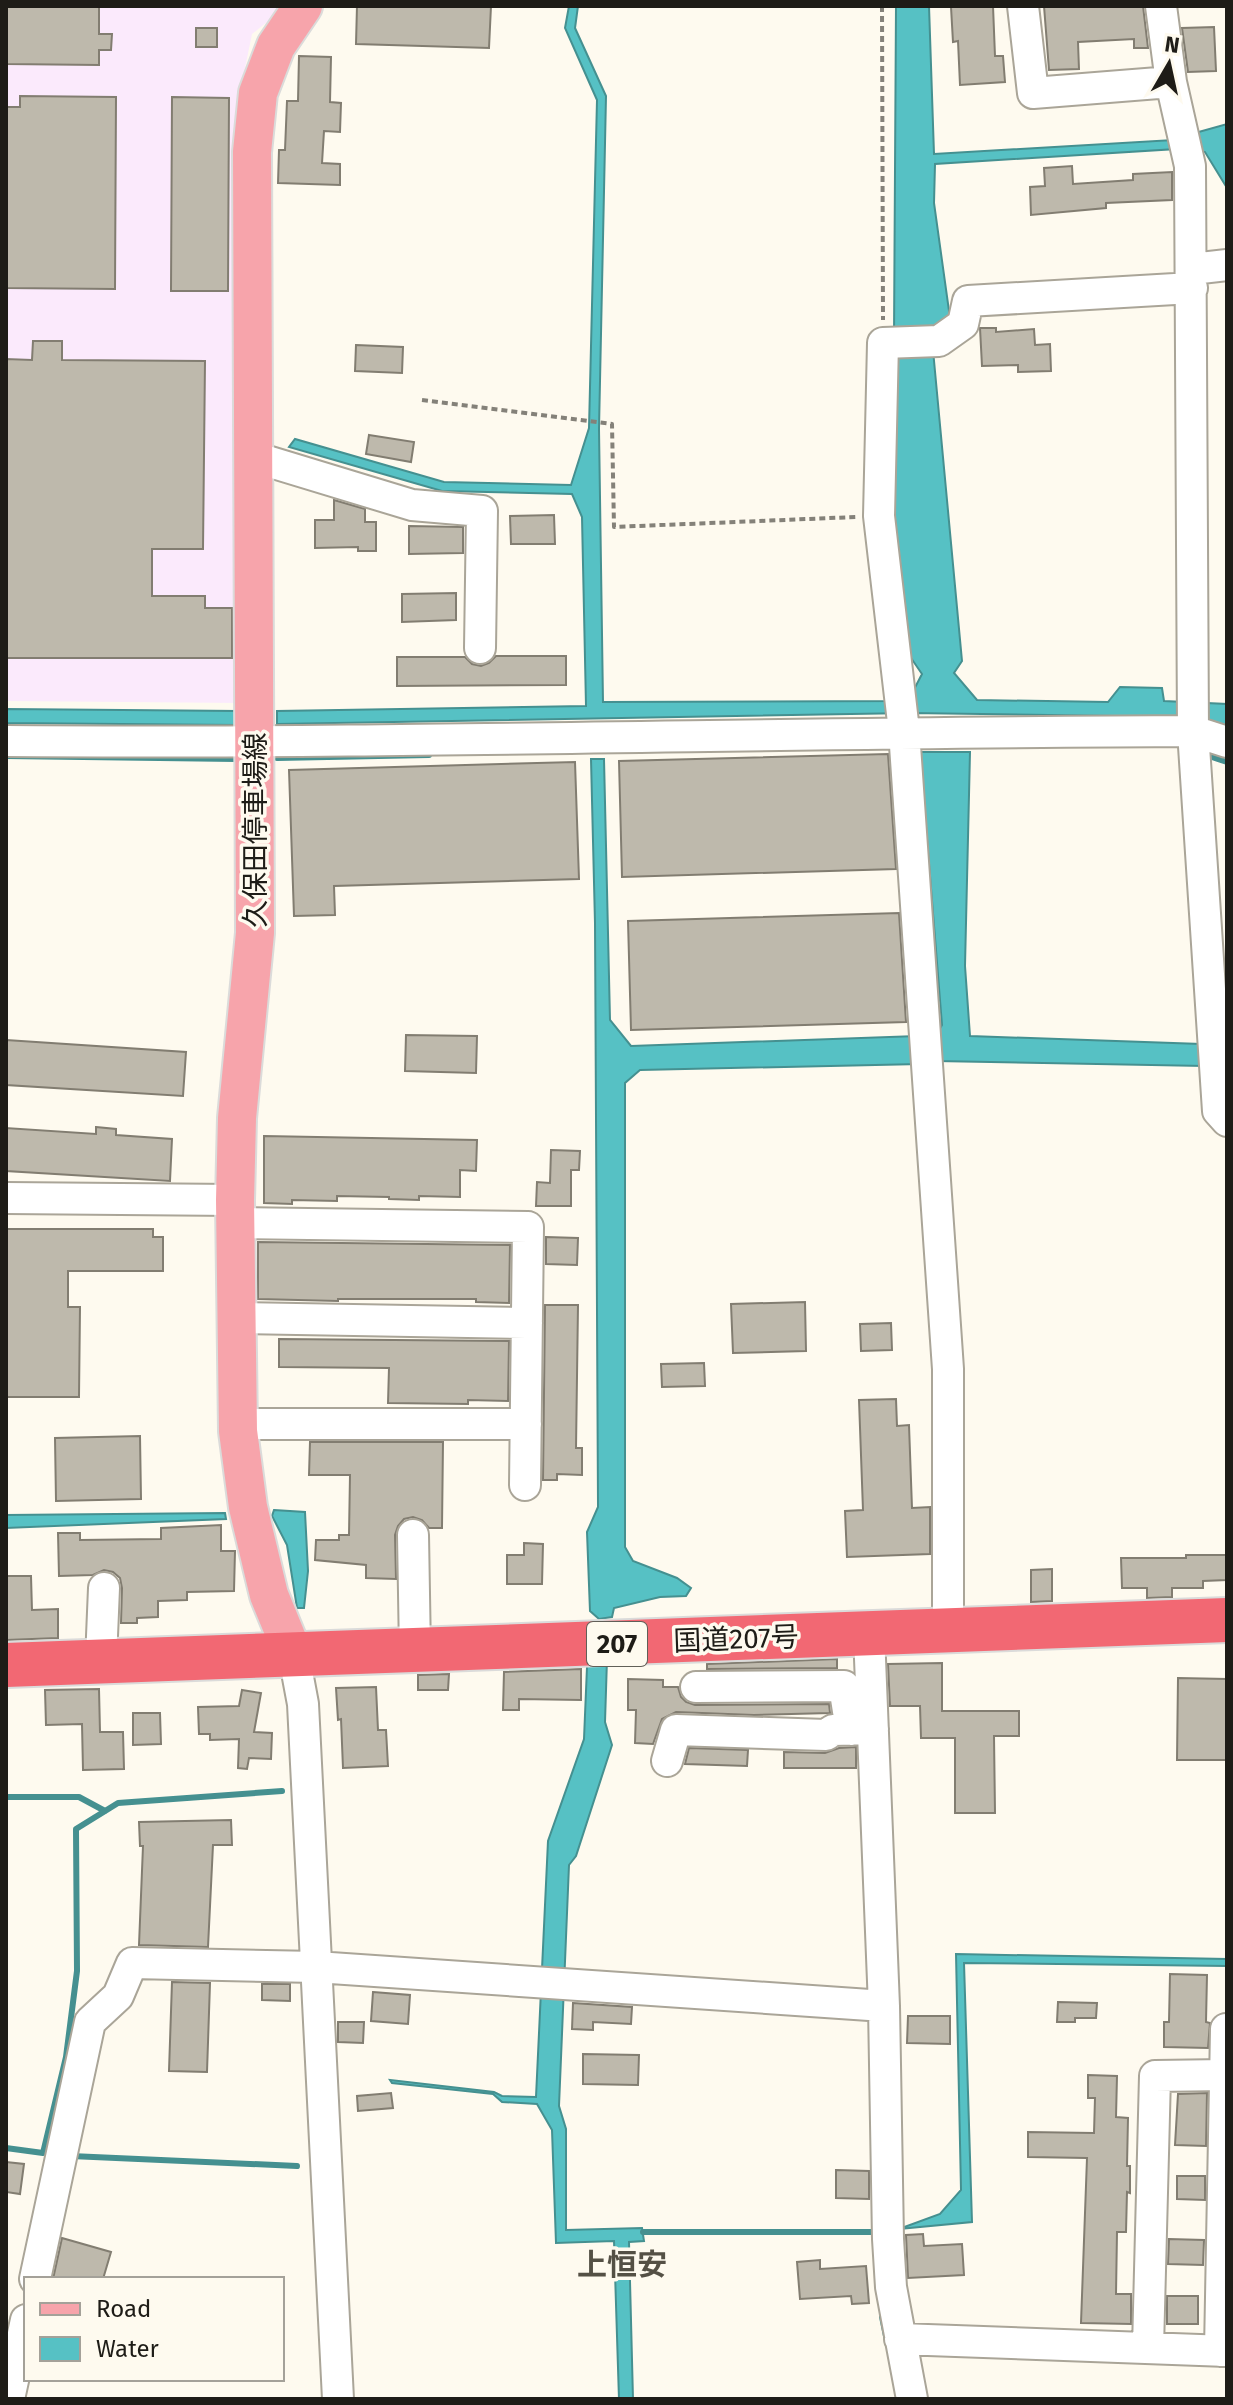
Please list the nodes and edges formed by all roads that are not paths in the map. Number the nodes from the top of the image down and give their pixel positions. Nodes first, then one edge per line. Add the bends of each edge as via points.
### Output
1 (303, 6) edge
2 (1023, 6) edge
3 (1161, 6) edge
4 (1171, 82) junction
5 (1227, 265) edge
6 (1192, 278) junction
7 (254, 457) junction
8 (480, 648) dead end
9 (903, 724) junction
10 (1193, 728) junction
11 (6, 741) edge
12 (255, 742) junction
13 (1227, 742) edge
14 (1227, 1121) edge
15 (6, 1198) edge
16 (235, 1212) junction
17 (237, 1318) junction
18 (527, 1323) junction
19 (238, 1424) junction
20 (526, 1424) junction
21 (525, 1485) dead end
22 (413, 1535) dead end
23 (104, 1588) dead end
24 (1227, 1620) edge
25 (948, 1632) junction
26 (869, 1634) junction
27 (696, 1641) junction
28 (415, 1652) junction
29 (294, 1656) junction
30 (101, 1660) junction
31 (6, 1665) edge
32 (696, 1687) junction
33 (862, 1729) junction
34 (696, 1732) junction
35 (667, 1761) dead end
36 (316, 1967) junction
37 (884, 2006) junction
38 (1226, 2029) edge
39 (1225, 2075) edge
40 (35, 2277) edge
41 (24, 2329) edge
42 (900, 2339) junction
43 (1148, 2348) junction
44 (1224, 2351) edge
45 (9, 2399) edge
46 (338, 2399) edge
47 (912, 2399) edge

1 - 7 main road, 久保田停車場線 via 276,46 258,93 252,152
2 - 4 street via 1033,93
3 - 4 street
4 - 6 street via 1186,145
5 - 6 street
6 - 9 street via 968,301 963,324 939,341 904,342 879,516
6 - 10 street
7 - 8 street via 412,505 482,511
7 - 12 main road, 久保田停車場線
9 - 10 street
9 - 12 street
9 - 25 street via 948,1369
10 - 13 street
10 - 14 street via 1218,1111
11 - 12 street
12 - 16 main road, 久保田停車場線 via 255,933 237,1118
15 - 16 street
16 - 17 main road, 久保田停車場線
16 - 18 street via 528,1227
17 - 18 street
17 - 19 main road, 久保田停車場線
18 - 20 street
19 - 20 street
19 - 29 main road, 久保田停車場線 via 248,1507 269,1595
20 - 21 street
22 - 28 street
23 - 30 street
24 - 25 highway, 国道207号 / 207
25 - 26 highway, 国道207号 / 207
26 - 27 highway, 国道207号 / 207
26 - 33 street
27 - 28 highway, 国道207号 / 207
27 - 32 street
28 - 29 highway, 国道207号 / 207
29 - 30 highway, 国道207号 / 207
29 - 36 street via 303,1704
30 - 31 highway, 国道207号 / 207
32 - 33 street via 844,1686
32 - 34 street
33 - 34 street via 826,1735
33 - 37 street
34 - 35 street via 676,1730
36 - 37 street
36 - 40 street via 132,1963 118,1996 90,2022
36 - 46 street
37 - 42 street via 888,2239
38 - 39 street
39 - 43 street via 1155,2076
39 - 44 street
41 - 45 street
42 - 43 street
42 - 47 street
43 - 44 street

